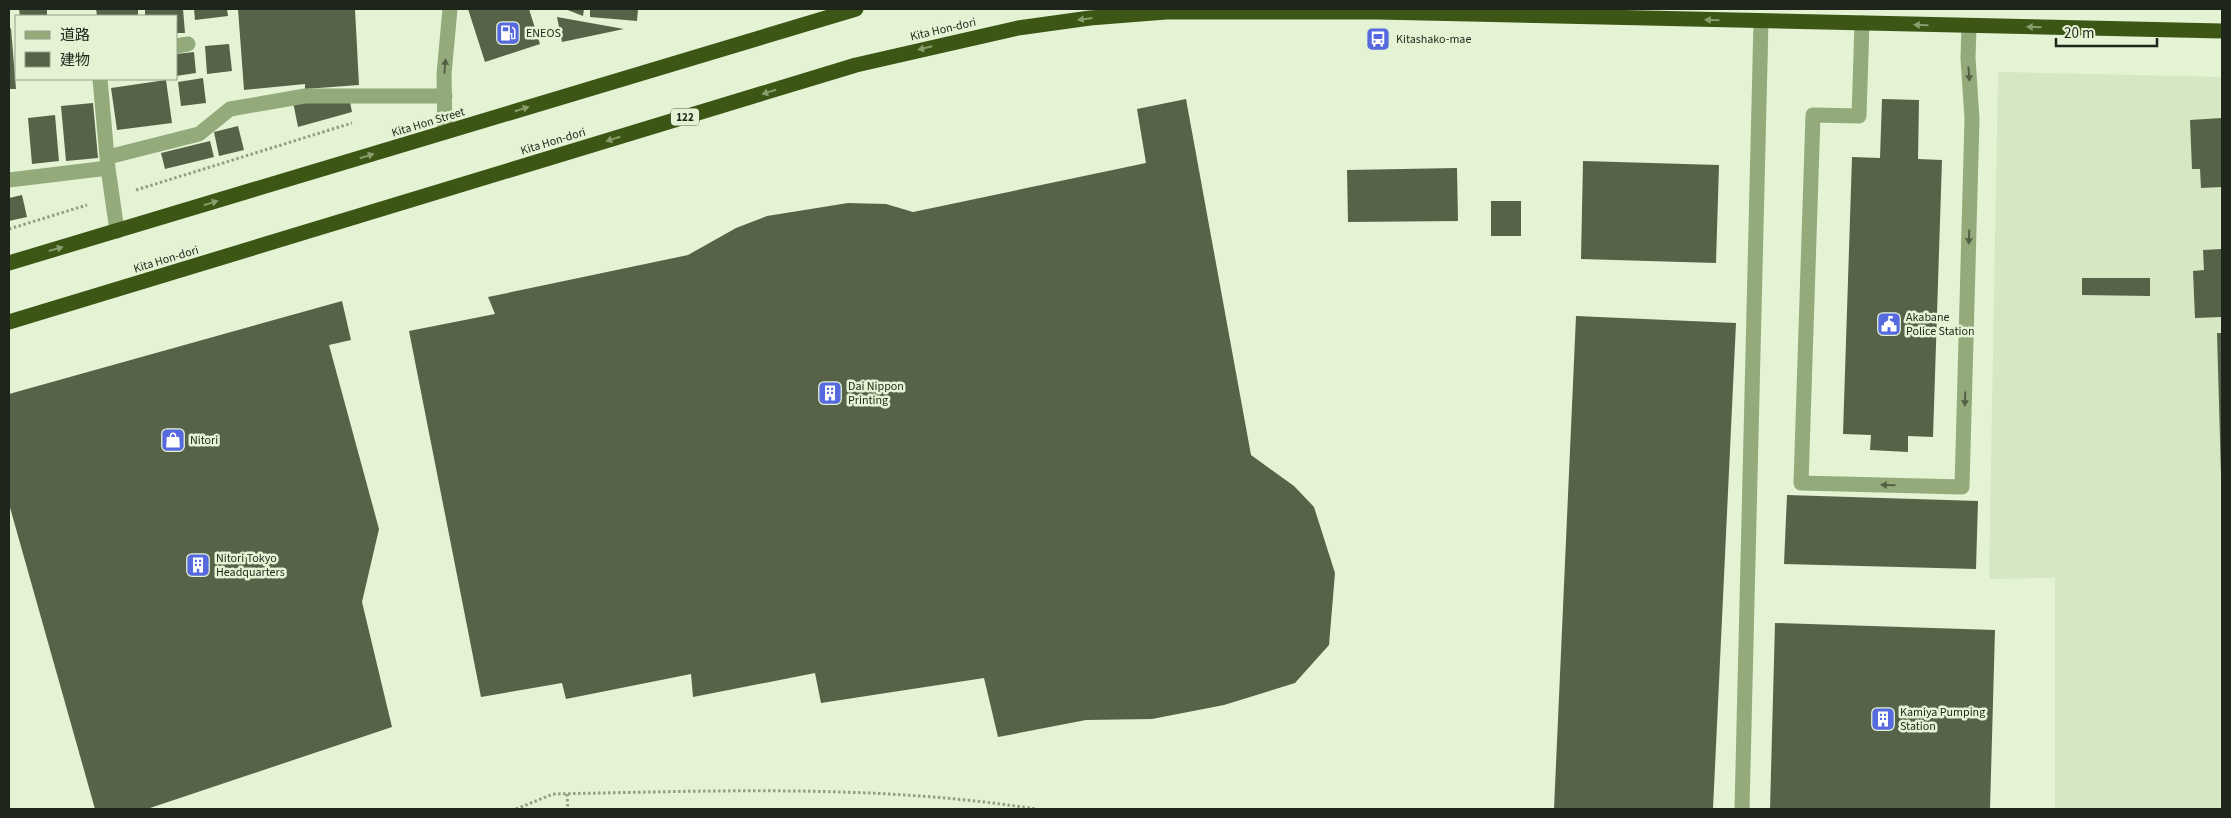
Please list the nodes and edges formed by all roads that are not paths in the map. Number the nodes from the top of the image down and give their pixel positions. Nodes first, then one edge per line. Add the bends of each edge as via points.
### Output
1 (450, 9) edge
2 (856, 9) edge
3 (1761, 21) junction
4 (1862, 23) junction
5 (1969, 26) junction
6 (2222, 32) edge
7 (100, 80) edge
8 (445, 96) junction
9 (445, 132) junction
10 (108, 162) junction
11 (9, 180) edge
12 (117, 231) junction
13 (9, 263) edge
14 (9, 322) edge
15 (1742, 809) edge

8 -> 1 street
9 -> 2 highway, Kita Hon Street
3 - 4 highway, Kita Hon-dori / 122
3 -> 14 highway, Kita Hon-dori / 122 via 1378,12 1176,12 1090,18 1018,28 856,65
3 - 15 street
5 -> 4 highway, Kita Hon-dori / 122
5 -> 4 street via 1972,119 1962,487 1801,483 1813,115 1859,116
6 -> 5 highway, Kita Hon-dori / 122
7 - 10 street
8 - 9 street
8 - 10 street via 305,96 230,109 200,134
12 -> 9 highway, Kita Hon Street
10 - 11 street
10 - 12 street
13 -> 12 highway, Kita Hon Street

